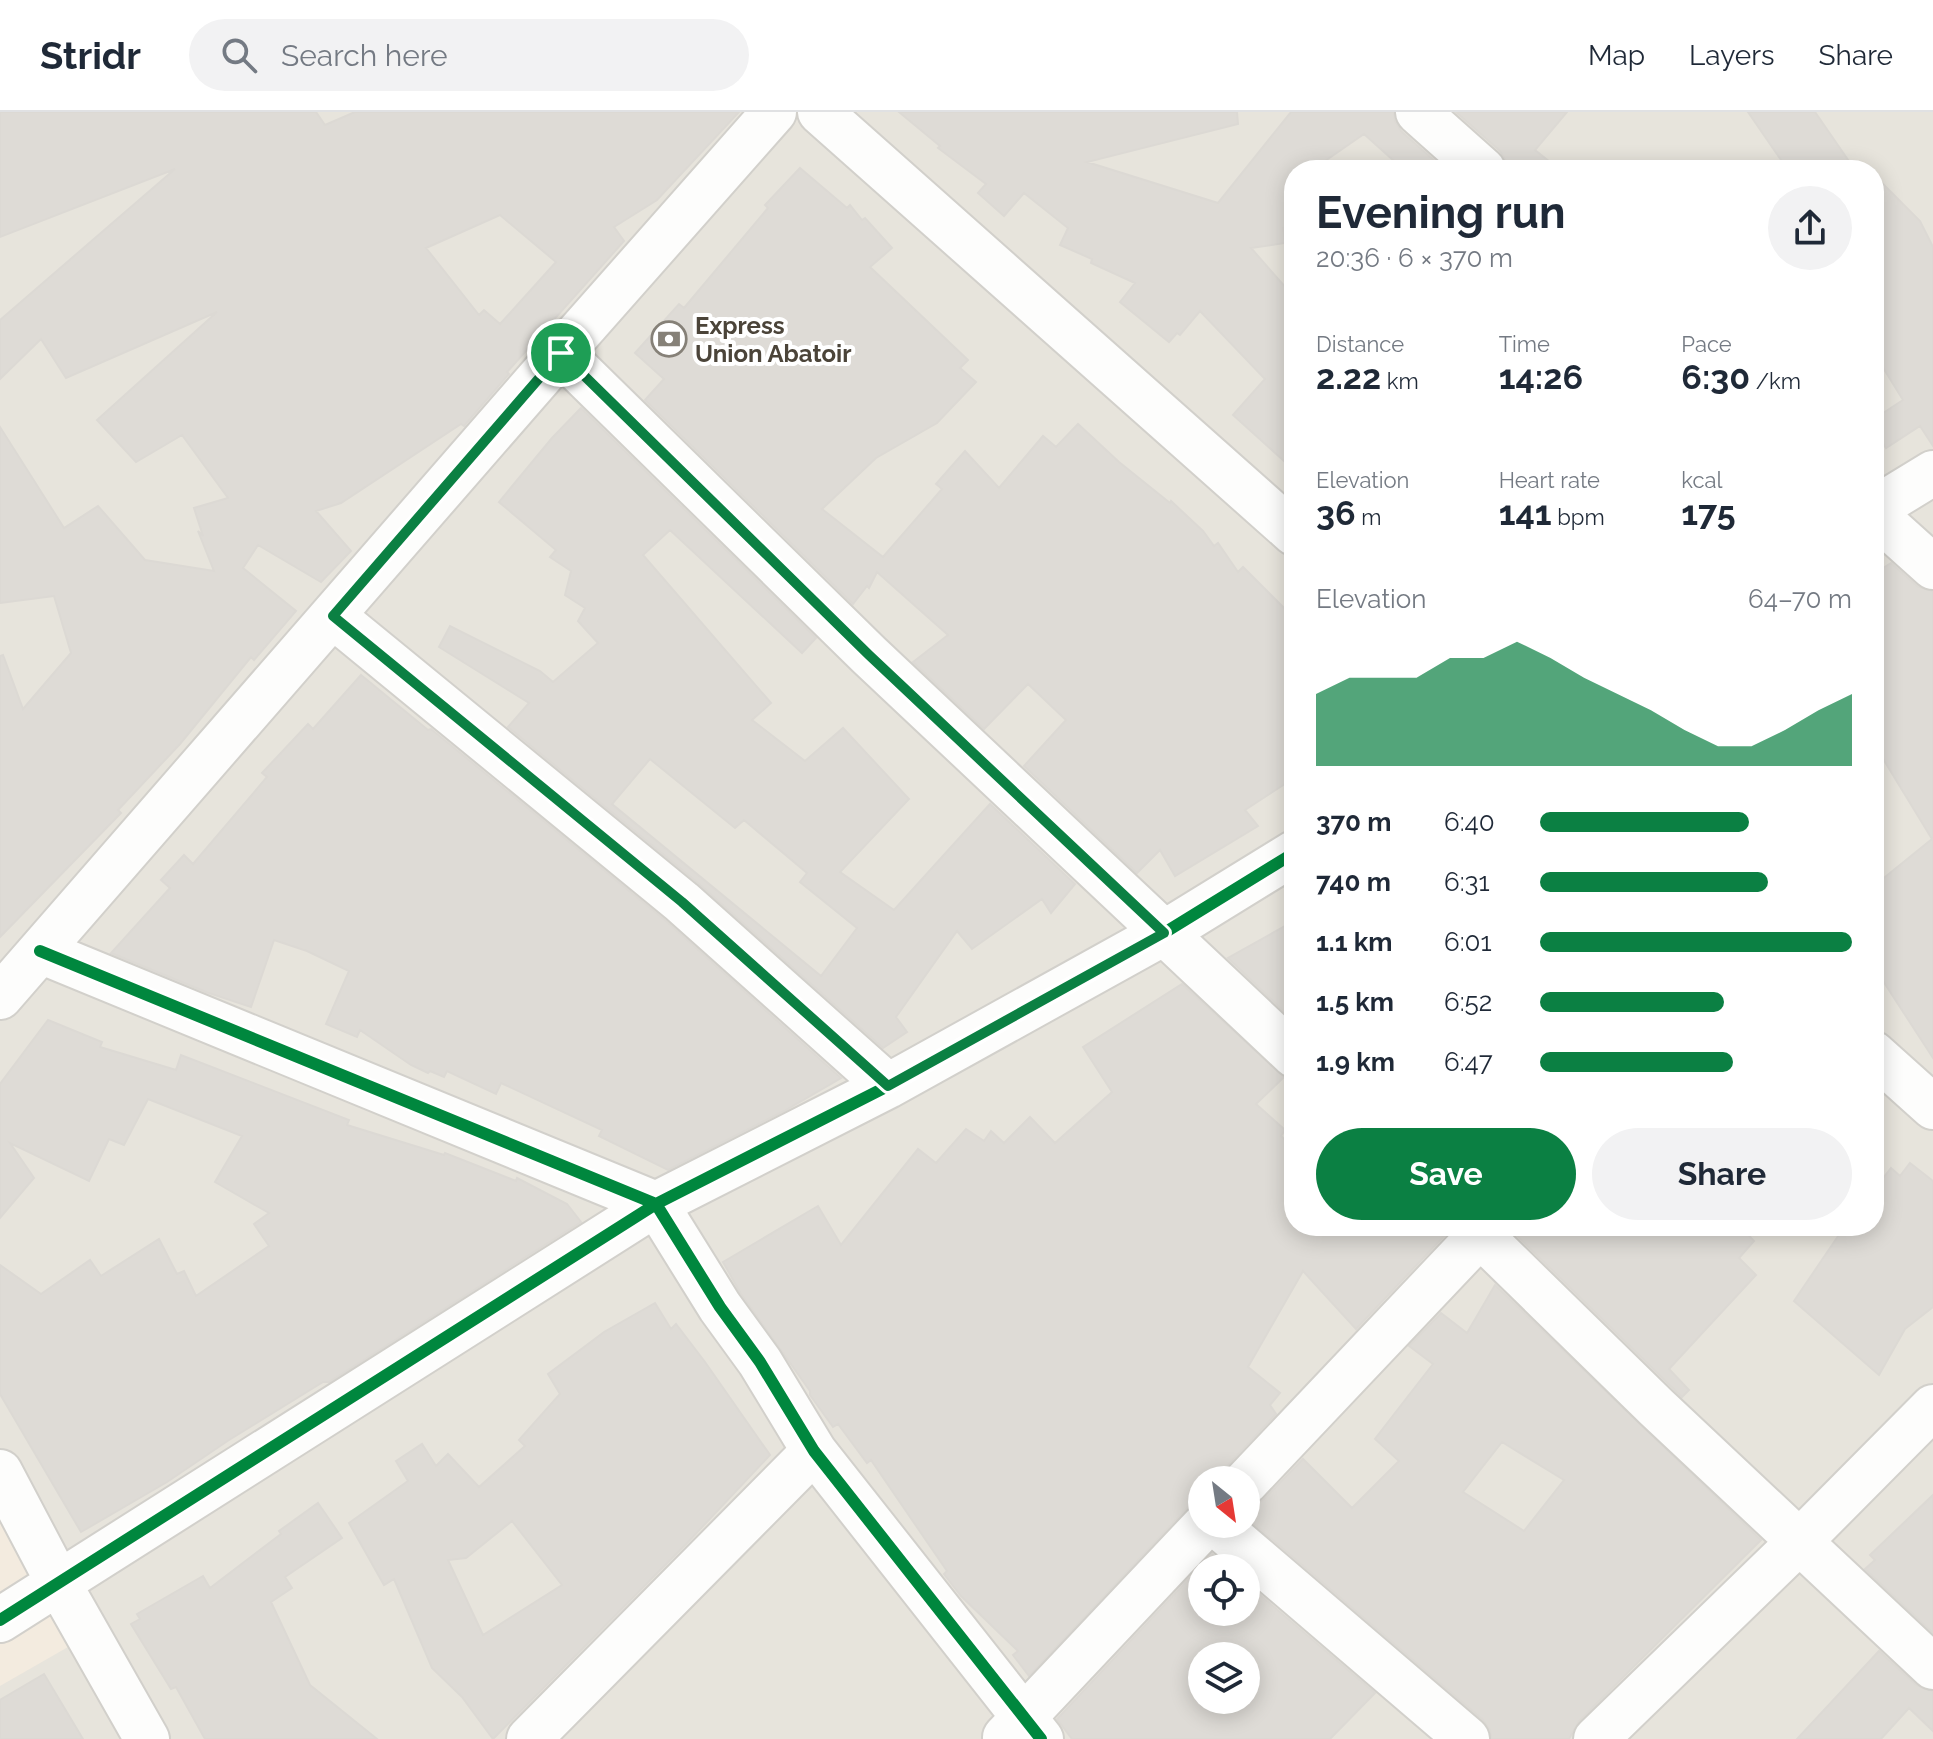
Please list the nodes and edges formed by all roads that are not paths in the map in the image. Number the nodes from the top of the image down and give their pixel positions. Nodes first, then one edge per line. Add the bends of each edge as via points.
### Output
1 (774, 112) edge
2 (820, 112) edge
3 (1418, 112) edge
4 (1472, 160) edge
5 (561, 353) junction
6 (1933, 473) edge
7 (1884, 505) edge
8 (1884, 521) edge
9 (1284, 524) edge
10 (1933, 567) edge
11 (333, 616) junction
12 (1284, 859) edge
13 (1164, 933) junction
14 (40, 951) junction
15 (0, 997) edge
16 (1284, 1046) edge
17 (1884, 1063) edge
18 (888, 1086) junction
19 (1933, 1107) edge
20 (656, 1204) junction
21 (1470, 1236) edge
22 (1481, 1236) edge
23 (1933, 1407) edge
24 (814, 1451) junction
25 (1260, 1467) edge
26 (0, 1472) edge
27 (1194, 1538) edge
28 (1232, 1538) edge
29 (1800, 1541) junction
30 (59, 1584) junction
31 (0, 1620) edge
32 (1933, 1667) edge
33 (1023, 1731) edge
34 (147, 1739) edge
35 (529, 1739) edge
36 (1467, 1739) edge
37 (1596, 1739) edge

1 - 5 street
2 - 9 street
3 - 4 street
5 - 11 street
5 - 13 street via 869,655
6 - 7 street
8 - 10 street
11 - 14 street
11 - 18 street via 682,902
12 - 13 street
13 - 16 street
13 - 18 street
14 - 15 street
14 - 20 street
17 - 19 street
18 - 20 street
20 - 24 street
20 - 30 street
21 - 25 street
22 - 29 street
23 - 29 street
24 - 33 street
24 - 35 street
26 - 30 street
27 - 33 street
28 - 36 street
29 - 32 street
29 - 37 street
30 - 31 street
30 - 34 street

